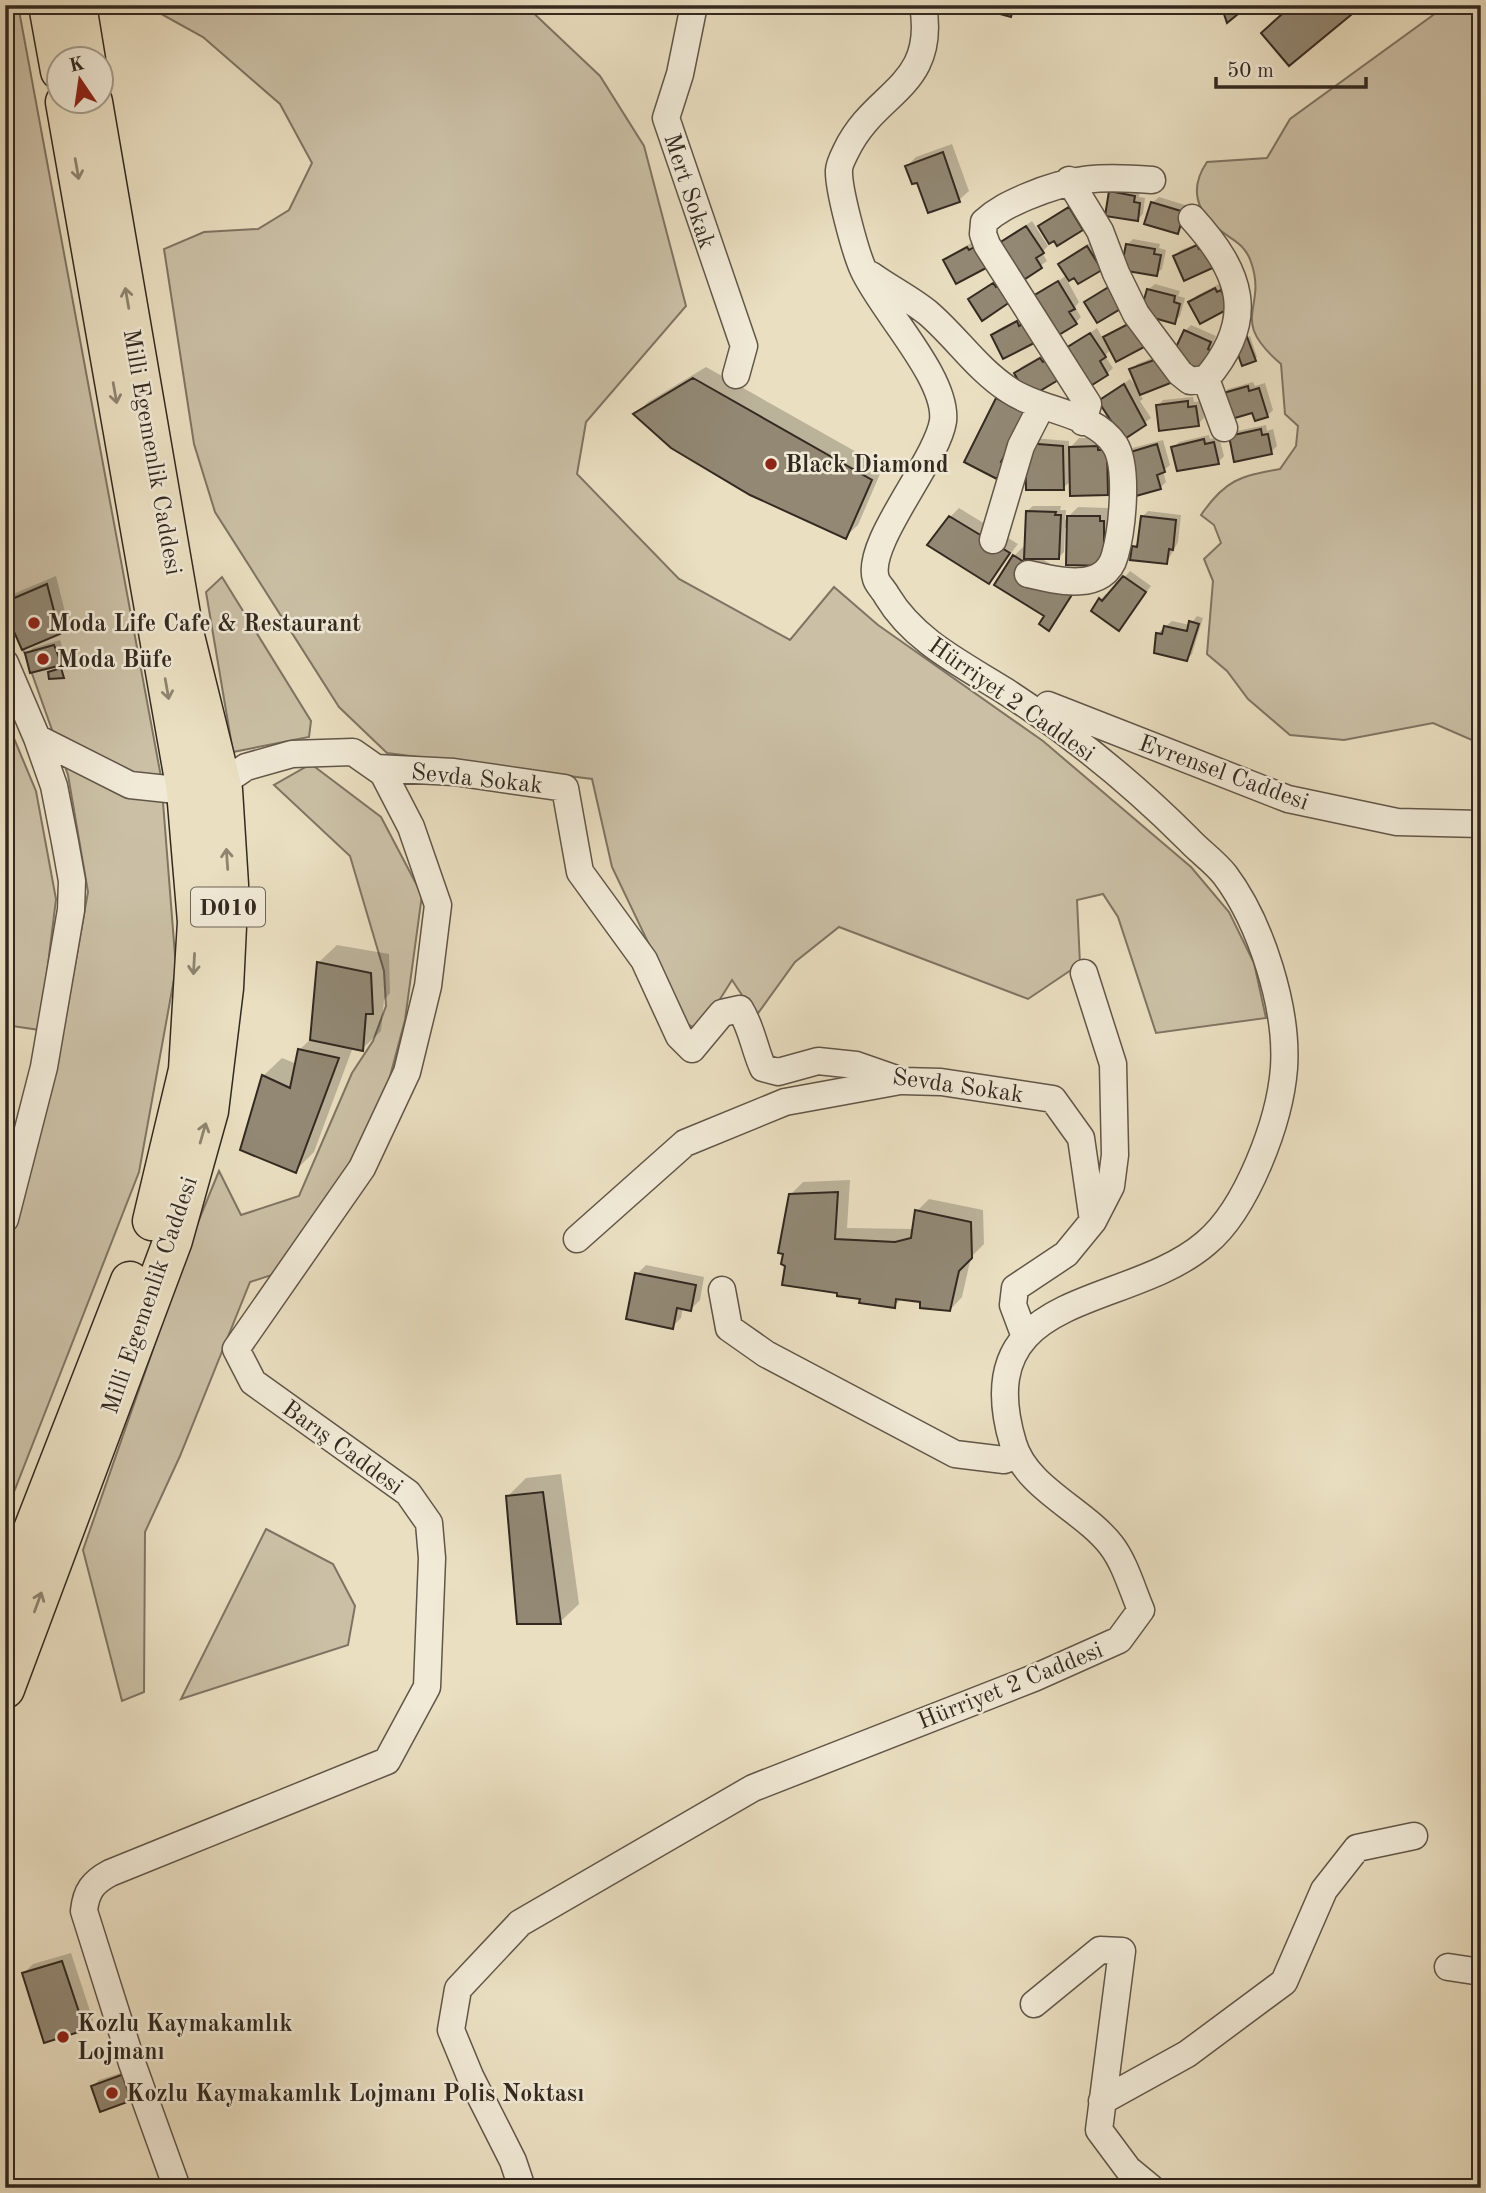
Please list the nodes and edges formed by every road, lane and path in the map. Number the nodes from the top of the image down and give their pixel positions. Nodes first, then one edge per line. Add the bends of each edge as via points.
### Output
1 (48, 5) edge
2 (77, 5) edge
3 (694, 5) edge
4 (923, 5) edge
5 (55, 46) edge
6 (84, 46) edge
7 (68, 116) edge
8 (95, 116) edge
9 (1069, 180) junction
10 (1152, 180) dead end
11 (1192, 218) dead end
12 (863, 270) junction
13 (736, 375) dead end
14 (1206, 379) junction
15 (1041, 407) junction
16 (1083, 422) junction
17 (1224, 428) dead end
18 (993, 540) dead end
19 (1028, 574) dead end
20 (5, 663) edge
21 (979, 675) junction
22 (37, 738) junction
23 (376, 768) junction
24 (204, 788) junction
25 (1481, 824) edge
26 (1084, 972) dead end
27 (902, 1081) junction
28 (5, 1219) edge
29 (1093, 1221) junction
30 (577, 1239) dead end
31 (722, 1290) dead end
32 (1025, 1337) junction
33 (1018, 1455) junction
34 (5, 1601) edge
35 (5, 1689) edge
36 (1414, 1836) dead end
37 (1448, 1967) dead end
38 (1481, 1972) edge
39 (1034, 2004) dead end
40 (1102, 2101) junction
41 (177, 2188) edge
42 (522, 2188) edge
43 (1151, 2188) edge

1 - 5 highway
2 - 6 highway
3 - 13 street, Mert Sokak via 666,118 744,346
4 - 12 street, Hürriyet 2 Caddesi via 927,25 922,57 909,80 855,131 839,167
7 -> 24 highway, Milli Egemenlik Caddesi / D010
24 -> 8 highway, Milli Egemenlik Caddesi / D010 via 184,632
9 - 10 street via 1104,176
9 - 14 street via 1100,231 1136,314 1180,373 1190,381
9 - 16 street via 994,212 984,222 983,234 1088,404
11 - 14 street via 1223,260 1240,305 1233,330
12 - 15 street via 928,313 1001,385
12 - 21 street, Hürriyet 2 Caddesi via 927,365 944,417 931,455 908,491 876,560 875,578 910,628
14 - 17 street
15 - 16 street
15 - 18 street via 1021,446
16 - 19 street via 1099,426 1117,449 1121,536 1112,566 1104,575 1083,582
20 - 22 street
21 - 25 street, Evrensel Caddesi via 1288,799 1396,822
21 - 32 street, Hürriyet 2 Caddesi via 1065,730 1157,807 1223,873 1259,941 1281,1023 1278,1106 1254,1175 1210,1241 1181,1261 1046,1317
22 - 24 street via 130,785
22 - 28 street via 54,786 72,881 71,911 44,1067
23 - 24 street, Barış Caddesi via 354,752 292,754 246,767
23 - 27 street, Sevda Sokak via 454,772 565,788 580,872 644,960 679,1037 692,1049 722,1013 740,1009 752,1028 763,1069 778,1072 818,1061 843,1063
23 - 41 street, Barış Caddesi via 411,827 438,905 428,986 407,1072 362,1168 236,1349 253,1382 408,1493 429,1523 427,1687 387,1760 110,1873 90,1887 84,1911
24 -> 34 highway, Milli Egemenlik Caddesi / D010 via 188,1070 152,1224
35 -> 24 highway, Milli Egemenlik Caddesi / D010 via 173,1240 209,1111 224,988 229,885
26 - 29 street via 1113,1064 1115,1155 1111,1186
27 - 29 street, Sevda Sokak via 941,1082 1053,1099 1080,1138
27 - 30 street via 785,1102 685,1143
29 - 32 street via 1066,1254 1015,1288 1013,1305
31 - 33 street via 729,1328 766,1354 955,1454 1004,1460
32 - 33 street, Hürriyet 2 Caddesi via 1009,1367 1005,1397
33 - 42 street, Hürriyet 2 Caddesi via 1026,1471 1080,1514 1112,1547 1141,1610 1119,1640 753,1788 520,1923 458,1989 451,2030
36 - 40 street via 1357,1847 1324,1890 1284,1982 1187,2054
37 - 38 street
39 - 40 street via 1100,1950 1122,1951
40 - 43 street via 1099,2130 1128,2169

